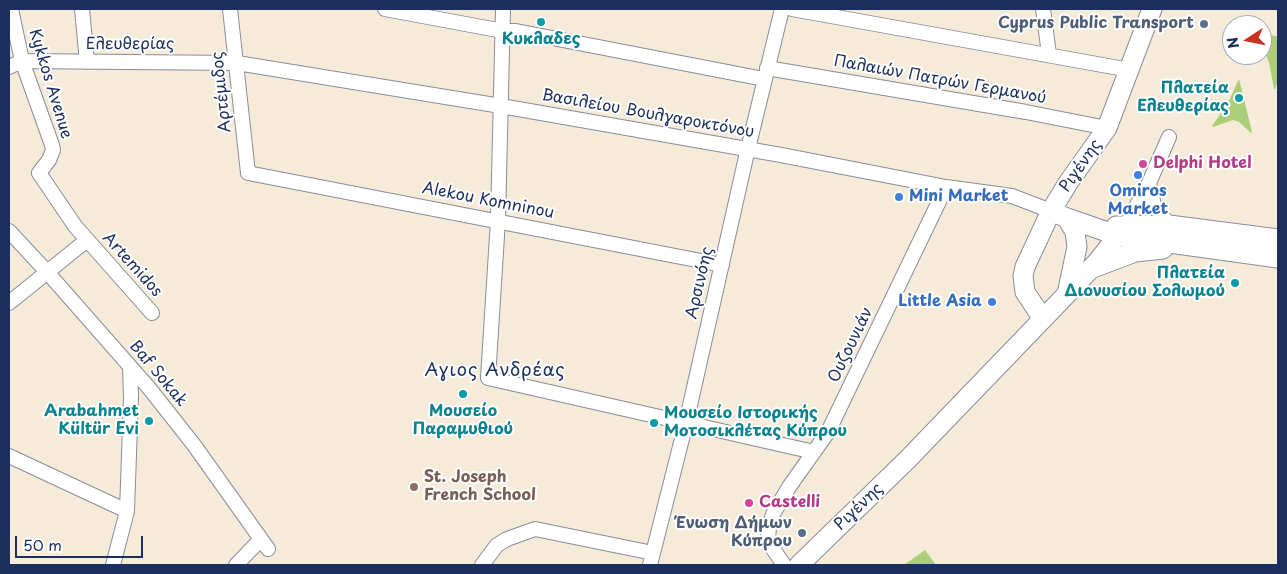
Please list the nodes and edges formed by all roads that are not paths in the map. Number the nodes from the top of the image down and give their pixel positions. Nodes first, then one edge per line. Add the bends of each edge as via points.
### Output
1 (10, 9) edge
2 (82, 9) edge
3 (230, 9) edge
4 (385, 9) edge
5 (503, 9) edge
6 (782, 9) edge
7 (792, 9) edge
8 (1043, 9) edge
9 (1152, 9) edge
10 (503, 31) junction
11 (1049, 54) junction
12 (22, 61) junction
13 (88, 62) junction
14 (237, 63) junction
15 (9, 67) edge
16 (1130, 70) junction
17 (766, 73) junction
18 (501, 106) junction
19 (1107, 128) junction
20 (1169, 136) dead end
21 (748, 149) junction
22 (248, 173) joint
23 (1149, 183) junction
24 (946, 187) junction
25 (1059, 215) junction
26 (498, 220) junction
27 (1169, 225) junction
28 (1122, 230) junction
29 (9, 231) edge
30 (1278, 239) edge
31 (86, 240) junction
32 (1194, 246) junction
33 (1278, 258) edge
34 (722, 265) junction
35 (1091, 268) junction
36 (48, 273) junction
37 (1066, 295) junction
38 (9, 303) edge
39 (152, 313) dead end
40 (1043, 319) junction
41 (130, 367) junction
42 (686, 423) junction
43 (814, 452) junction
44 (9, 456) edge
45 (127, 511) junction
46 (651, 559) edge
47 (113, 565) edge
48 (236, 565) edge
49 (482, 565) edge
50 (784, 565) edge
51 (799, 565) edge

1 - 12 street, Kykkos Avenue
2 - 13 street
3 - 14 street, Αρτέμιδος
4 - 10 street, Παλαιών Πατρών Γερμανού
5 - 10 street
6 - 17 street, Αρσινόης
7 - 11 street
8 - 11 street
9 - 16 street, Ριγένης
10 - 17 street, Παλαιών Πατρών Γερμανού
10 - 18 street
11 - 16 street
12 - 13 street, Ελευθερίας
12 - 15 street
12 - 31 street, Kykkos Avenue via 53,150 39,173
13 - 14 street, Ελευθερίας
14 - 18 street, Βασιλείου Βουλγαροκτόνου
14 - 22 street, Αρτέμιδος
16 - 19 street, Ριγένης
17 - 19 street, Παλαιών Πατρών Γερμανού via 1026,112
17 - 21 street, Αρσινόης
18 - 21 street, Βασιλείου Βουλγαροκτόνου
18 - 26 street
19 - 25 street, Ριγένης via 1068,183
20 - 23 street
21 - 24 street, Βασιλείου Βουλγαροκτόνου
21 - 34 street, Αρσινόης
22 - 26 street, Alekou Komninou
23 - 27 street via 1154,205
23 - 28 street
24 - 25 street, Βασιλείου Βουλγαροκτόνου via 1012,196
24 - 43 street, Ουζουνιάν via 828,432
25 - 28 street via 1095,228
25 - 37 street via 1075,232 1077,247
25 - 40 street, Ριγένης via 1025,267 1023,276 1025,292
26 - 34 street, Alekou Komninou
26 - 42 street via 488,378
27 - 28 street
27 - 30 street
28 - 32 street
28 - 35 street, Ριγένης
29 - 36 street, Baf Sokak
31 - 36 street
31 - 39 street, Artemidos
32 - 33 street
32 - 35 street via 1135,252
34 - 42 street, Αρσινόης
35 - 37 street, Ριγένης
36 - 38 street
36 - 41 street, Baf Sokak
37 - 40 street, Ριγένης
40 - 51 street, Ριγένης via 908,459
41 - 45 street
41 - 48 street, Baf Sokak via 194,445 265,544
42 - 43 street
42 - 46 street, Αρσινόης
43 - 50 street, Ουζουνιάν via 773,514 769,528 771,546
44 - 45 street
45 - 47 street
46 - 49 street via 535,529 497,545

